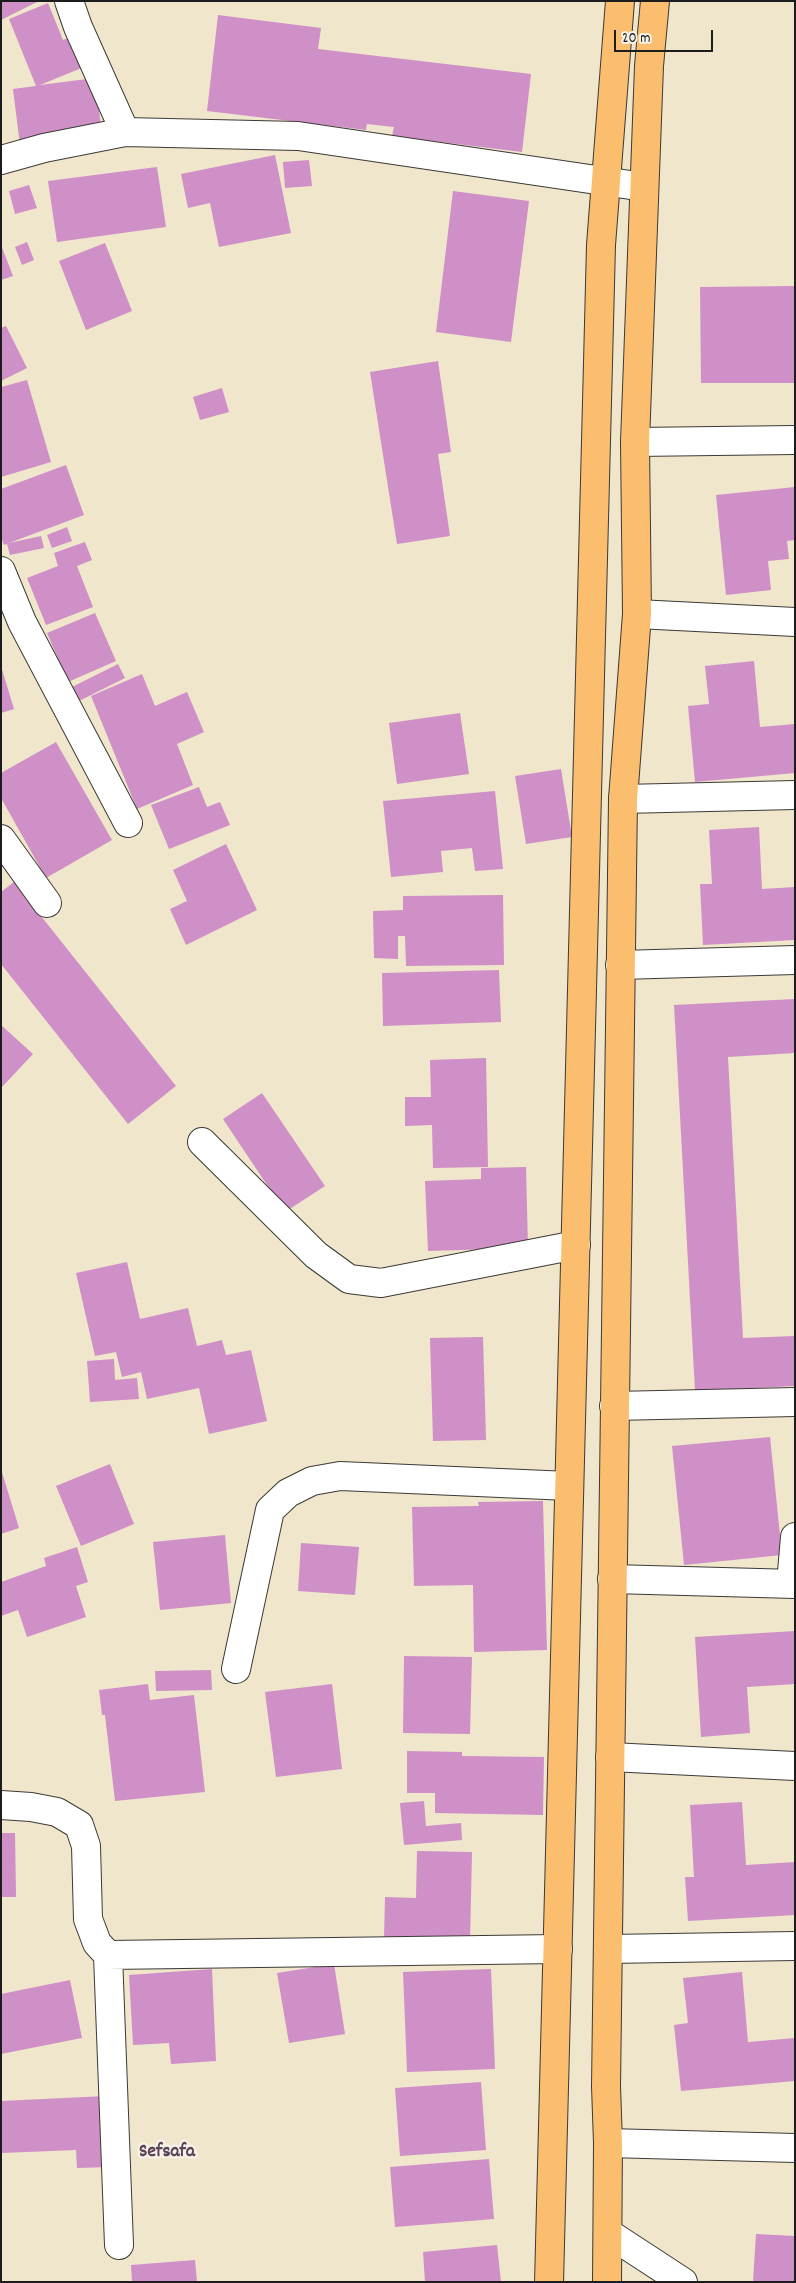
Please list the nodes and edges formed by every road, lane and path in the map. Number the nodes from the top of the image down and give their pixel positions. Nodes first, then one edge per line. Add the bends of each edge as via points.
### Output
1 (69, 1) edge
2 (620, 1) edge
3 (655, 1) edge
4 (125, 132) junction
5 (1, 160) edge
6 (606, 180) junction
7 (644, 187) junction
8 (795, 440) edge
9 (635, 442) junction
10 (1, 570) edge
11 (637, 614) junction
12 (795, 622) edge
13 (795, 795) edge
14 (623, 798) junction
15 (128, 823) dead end
16 (1, 839) edge
17 (47, 903) dead end
18 (795, 960) edge
19 (620, 965) junction
20 (202, 1142) dead end
21 (576, 1245) junction
22 (795, 1402) edge
23 (614, 1406) junction
24 (570, 1486) junction
25 (795, 1537) edge
26 (612, 1579) junction
27 (793, 1584) edge
28 (236, 1669) dead end
29 (610, 1757) junction
30 (795, 1766) edge
31 (1, 1805) edge
32 (795, 1946) edge
33 (558, 1949) junction
34 (608, 1949) junction
35 (108, 1955) junction
36 (608, 2143) junction
37 (795, 2148) edge
38 (608, 2233) junction
39 (119, 2245) dead end
40 (549, 2282) edge
41 (608, 2282) edge
42 (683, 2282) edge

1 - 4 street
2 - 6 main road
3 - 7 main road
4 - 5 street
4 - 6 street via 298,136
6 - 7 street
6 - 21 main road via 601,245
7 - 9 main road
8 - 9 street
9 - 11 main road
10 - 15 street via 22,622
11 - 12 street
11 - 14 main road
13 - 14 street
14 - 19 main road
16 - 17 street
18 - 19 street
19 - 23 main road
20 - 21 street via 316,1255 349,1279 381,1282
21 - 24 main road
22 - 23 street
23 - 26 main road
24 - 28 street via 340,1476 312,1481 288,1492 270,1510
24 - 33 main road
25 - 27 street
26 - 27 street
26 - 29 main road
29 - 30 street
29 - 34 main road
31 - 35 street via 57,1812 79,1826 86,1846 88,1920 97,1943
32 - 34 street
33 - 35 street
33 - 40 main road
34 - 36 main road
35 - 39 street
36 - 37 street
36 - 38 main road
38 - 41 main road
38 - 42 street

